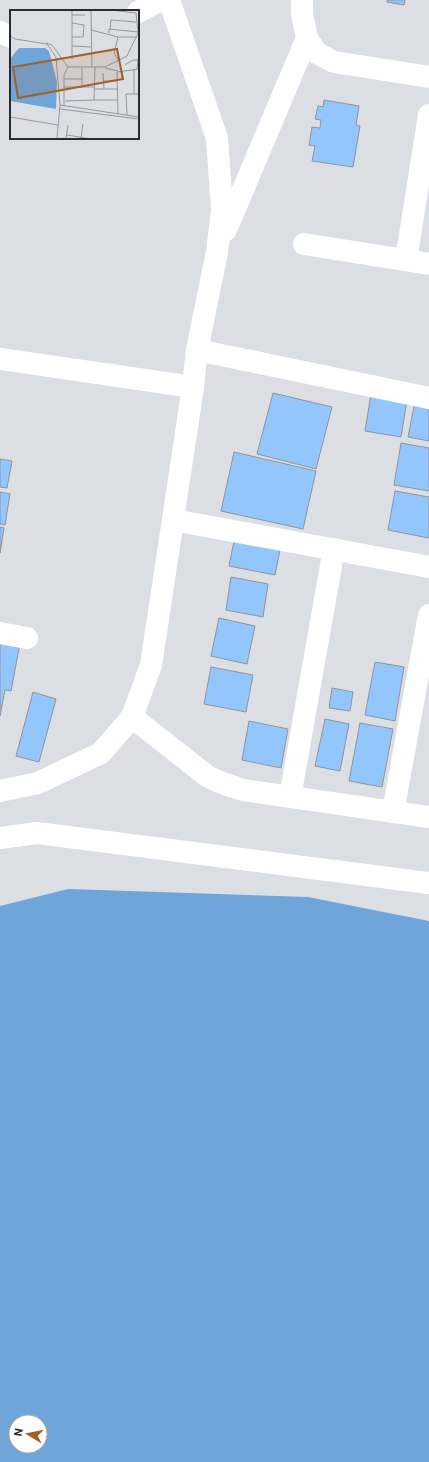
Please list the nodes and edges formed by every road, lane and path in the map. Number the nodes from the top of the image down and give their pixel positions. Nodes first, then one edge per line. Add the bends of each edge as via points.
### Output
1 (161, 0) edge
2 (169, 0) edge
3 (302, 0) edge
4 (139, 11) edge
5 (0, 32) edge
6 (10, 37) edge
7 (307, 38) junction
8 (429, 77) edge
9 (429, 115) edge
10 (304, 244) dead end
11 (217, 252) junction
12 (406, 260) junction
13 (429, 264) edge
14 (197, 350) junction
15 (0, 359) edge
16 (193, 387) junction
17 (429, 398) edge
18 (173, 520) junction
19 (334, 549) junction
20 (429, 567) edge
21 (429, 614) edge
22 (0, 633) edge
23 (26, 638) dead end
24 (132, 717) junction
25 (0, 791) edge
26 (290, 797) junction
27 (393, 812) junction
28 (429, 817) edge
29 (0, 838) edge
30 (429, 883) edge

1 - 4 street
2 - 11 street via 216,138 222,210
3 - 7 street
5 - 6 street
7 - 8 street via 317,53 334,62
7 - 11 street
9 - 12 street
10 - 12 street
11 - 14 street
12 - 13 street
14 - 16 street
14 - 17 street
15 - 16 street
16 - 18 street
18 - 19 street
18 - 24 street via 151,665
19 - 20 street
19 - 26 street
21 - 27 street
22 - 23 street
24 - 25 street via 101,754 38,783
24 - 26 street via 218,782 243,790
26 - 27 street
27 - 28 street
29 - 30 street via 37,833

